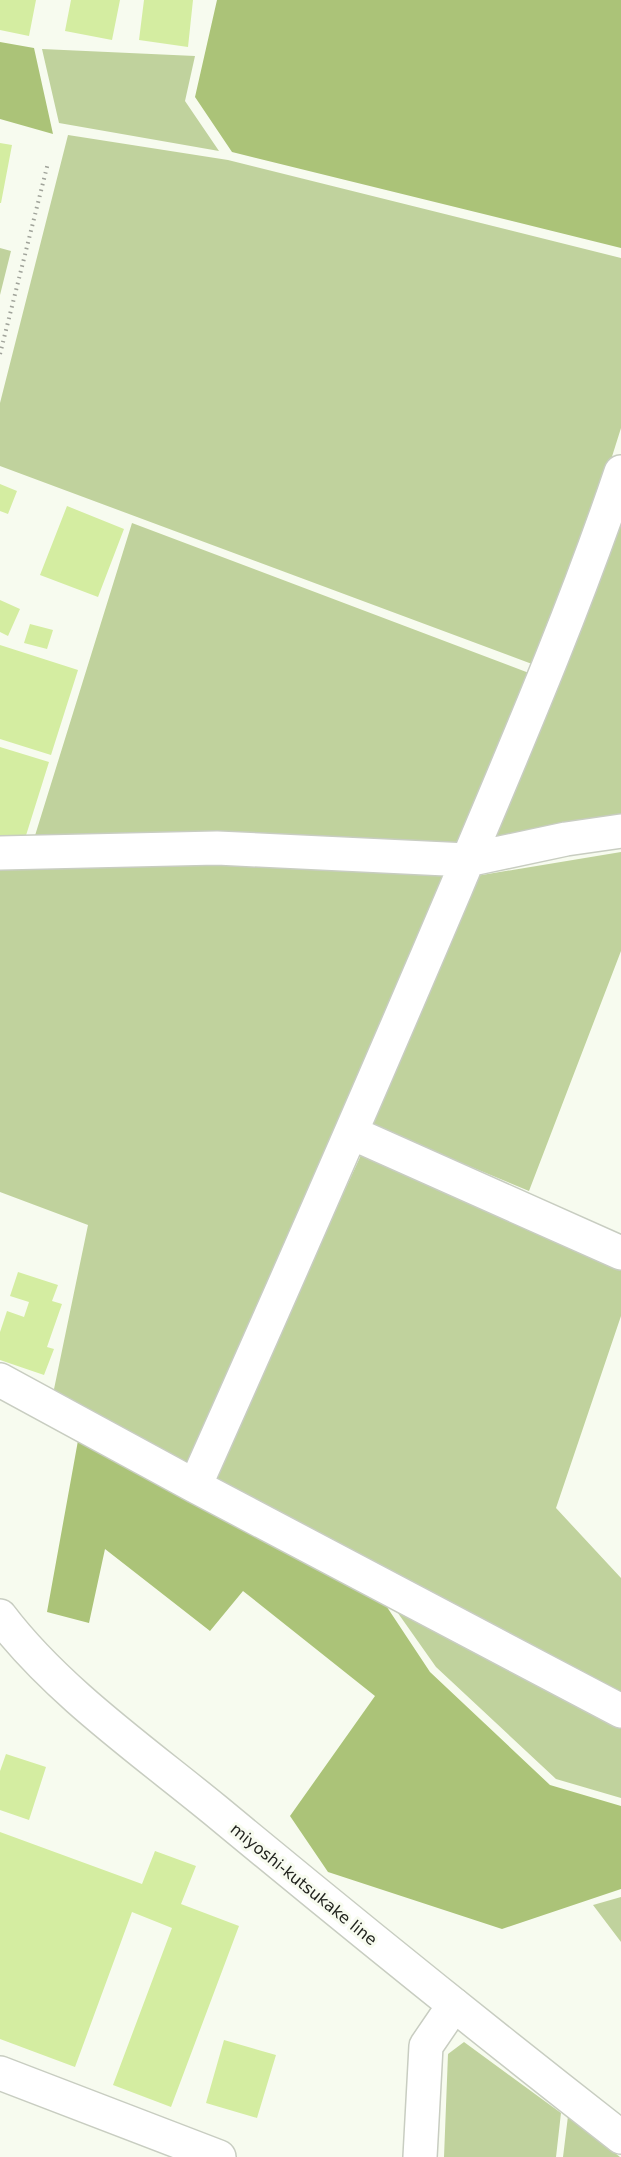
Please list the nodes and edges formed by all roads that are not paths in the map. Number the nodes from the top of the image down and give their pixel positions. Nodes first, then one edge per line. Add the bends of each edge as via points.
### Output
1 (621, 472) edge
2 (621, 831) edge
3 (0, 853) edge
4 (467, 860) junction
5 (352, 1133) junction
6 (621, 1253) edge
7 (0, 1380) edge
8 (195, 1486) junction
9 (0, 1616) edge
10 (621, 1711) edge
11 (454, 2005) junction
12 (0, 2073) edge
13 (621, 2138) edge
14 (166, 2147) edge
15 (219, 2157) edge
16 (420, 2157) edge

1 - 4 street via 544,679
2 - 4 street
3 - 4 street via 217,848
4 - 5 street
5 - 6 street
5 - 8 street
7 - 8 street
8 - 10 street
9 - 11 street, miyoshi-kutsukake line via 68,1689
11 - 13 street, miyoshi-kutsukake line
11 - 16 street via 426,2046
12 - 14 street
14 - 15 street

